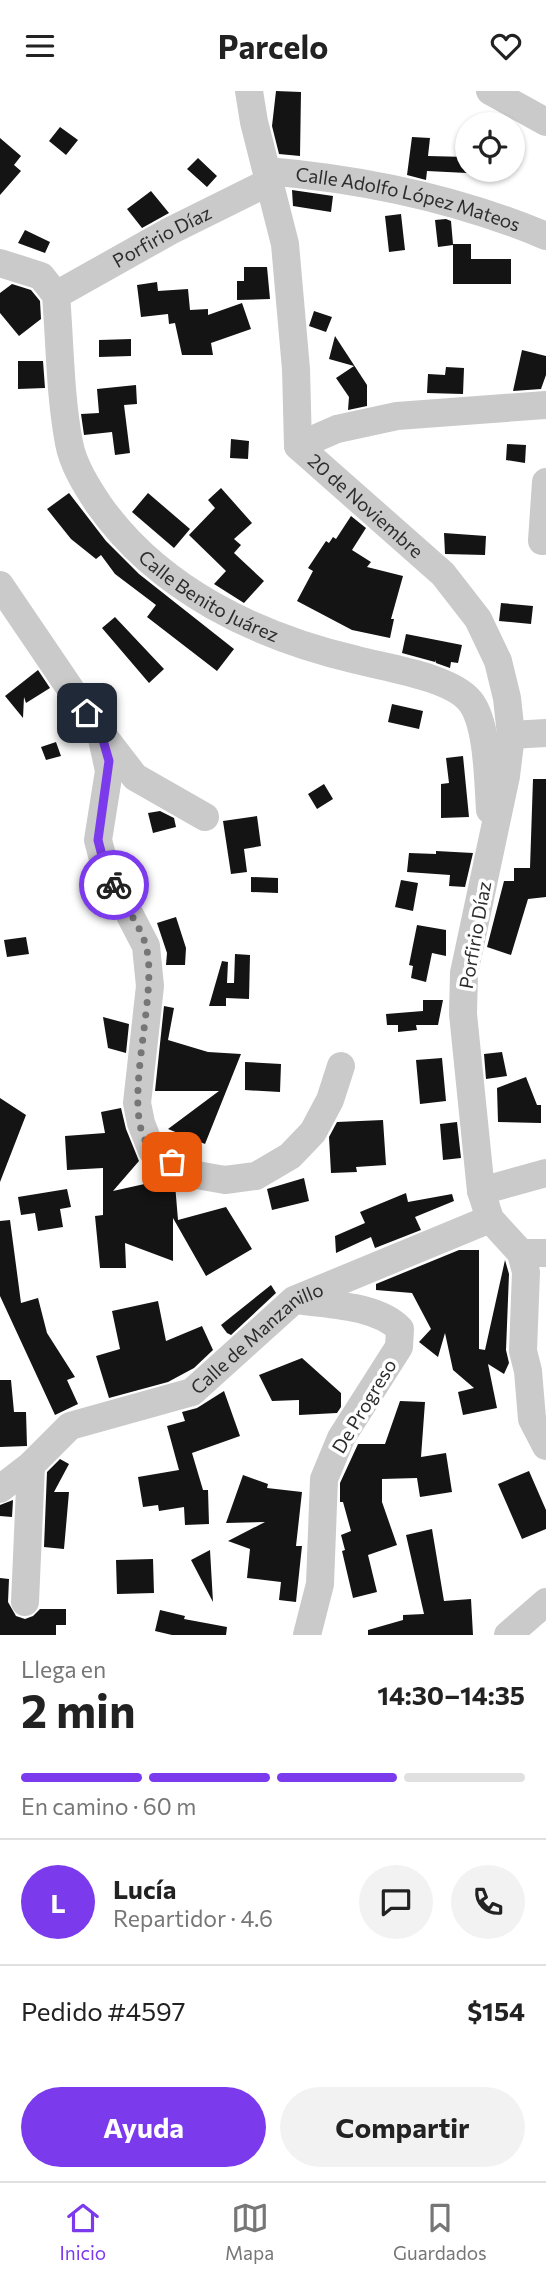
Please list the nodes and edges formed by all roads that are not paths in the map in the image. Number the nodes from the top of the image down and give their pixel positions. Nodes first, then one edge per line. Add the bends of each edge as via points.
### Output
1 (249, 91) edge
2 (490, 91) edge
3 (536, 109) edge
4 (268, 177) junction
5 (546, 236) edge
6 (0, 263) edge
7 (56, 295) junction
8 (546, 405) edge
9 (298, 446) junction
10 (546, 482) edge
11 (542, 541) dead end
12 (0, 585) edge
13 (101, 733) junction
14 (546, 733) edge
15 (511, 735) junction
16 (205, 817) dead end
17 (492, 844) junction
18 (341, 1066) dead end
19 (546, 1173) edge
20 (481, 1191) junction
21 (490, 1219) junction
22 (534, 1253) edge
23 (294, 1300) junction
24 (528, 1371) junction
25 (546, 1409) edge
26 (546, 1446) edge
27 (31, 1465) junction
28 (0, 1489) edge
29 (25, 1602) dead end
30 (546, 1602) edge
31 (307, 1635) edge
32 (508, 1635) edge

1 - 4 street, 20 de Noviembre
2 - 3 street
4 - 5 street, Calle Adolfo López Mateos via 339,179 422,196
4 - 7 street, Porfirio Díaz
4 - 9 street, 20 de Noviembre via 285,244
6 - 7 street via 41,276
7 - 17 street, Calle Benito Juárez via 69,445 87,487 110,520 146,557 224,612 313,650 448,686 471,702 482,731
8 - 9 street via 397,416 337,429
9 - 15 street, 20 de Noviembre via 443,574 478,619 498,661
10 - 11 street
12 - 13 street
13 - 16 street via 135,776
13 - 18 street via 109,771 98,840 105,867 146,946 150,986 137,1103 152,1150 191,1174 225,1180 256,1176 290,1156 313,1132
14 - 15 street
15 - 17 street, Porfirio Díaz
17 - 20 street, Porfirio Díaz via 464,973 463,1014
19 - 20 street
20 - 21 street, Porfirio Díaz
21 - 22 street
21 - 23 street, Calle de Manzanillo
22 - 24 street via 526,1272 523,1351
23 - 27 street, Calle de Manzanillo via 192,1392 70,1426
23 - 31 street, De Progreso via 390,1319 400,1329 399,1347 341,1438 324,1479 320,1584
24 - 25 street
24 - 26 street via 532,1419
27 - 28 street, Calle de Manzanillo
27 - 29 street
30 - 32 street

